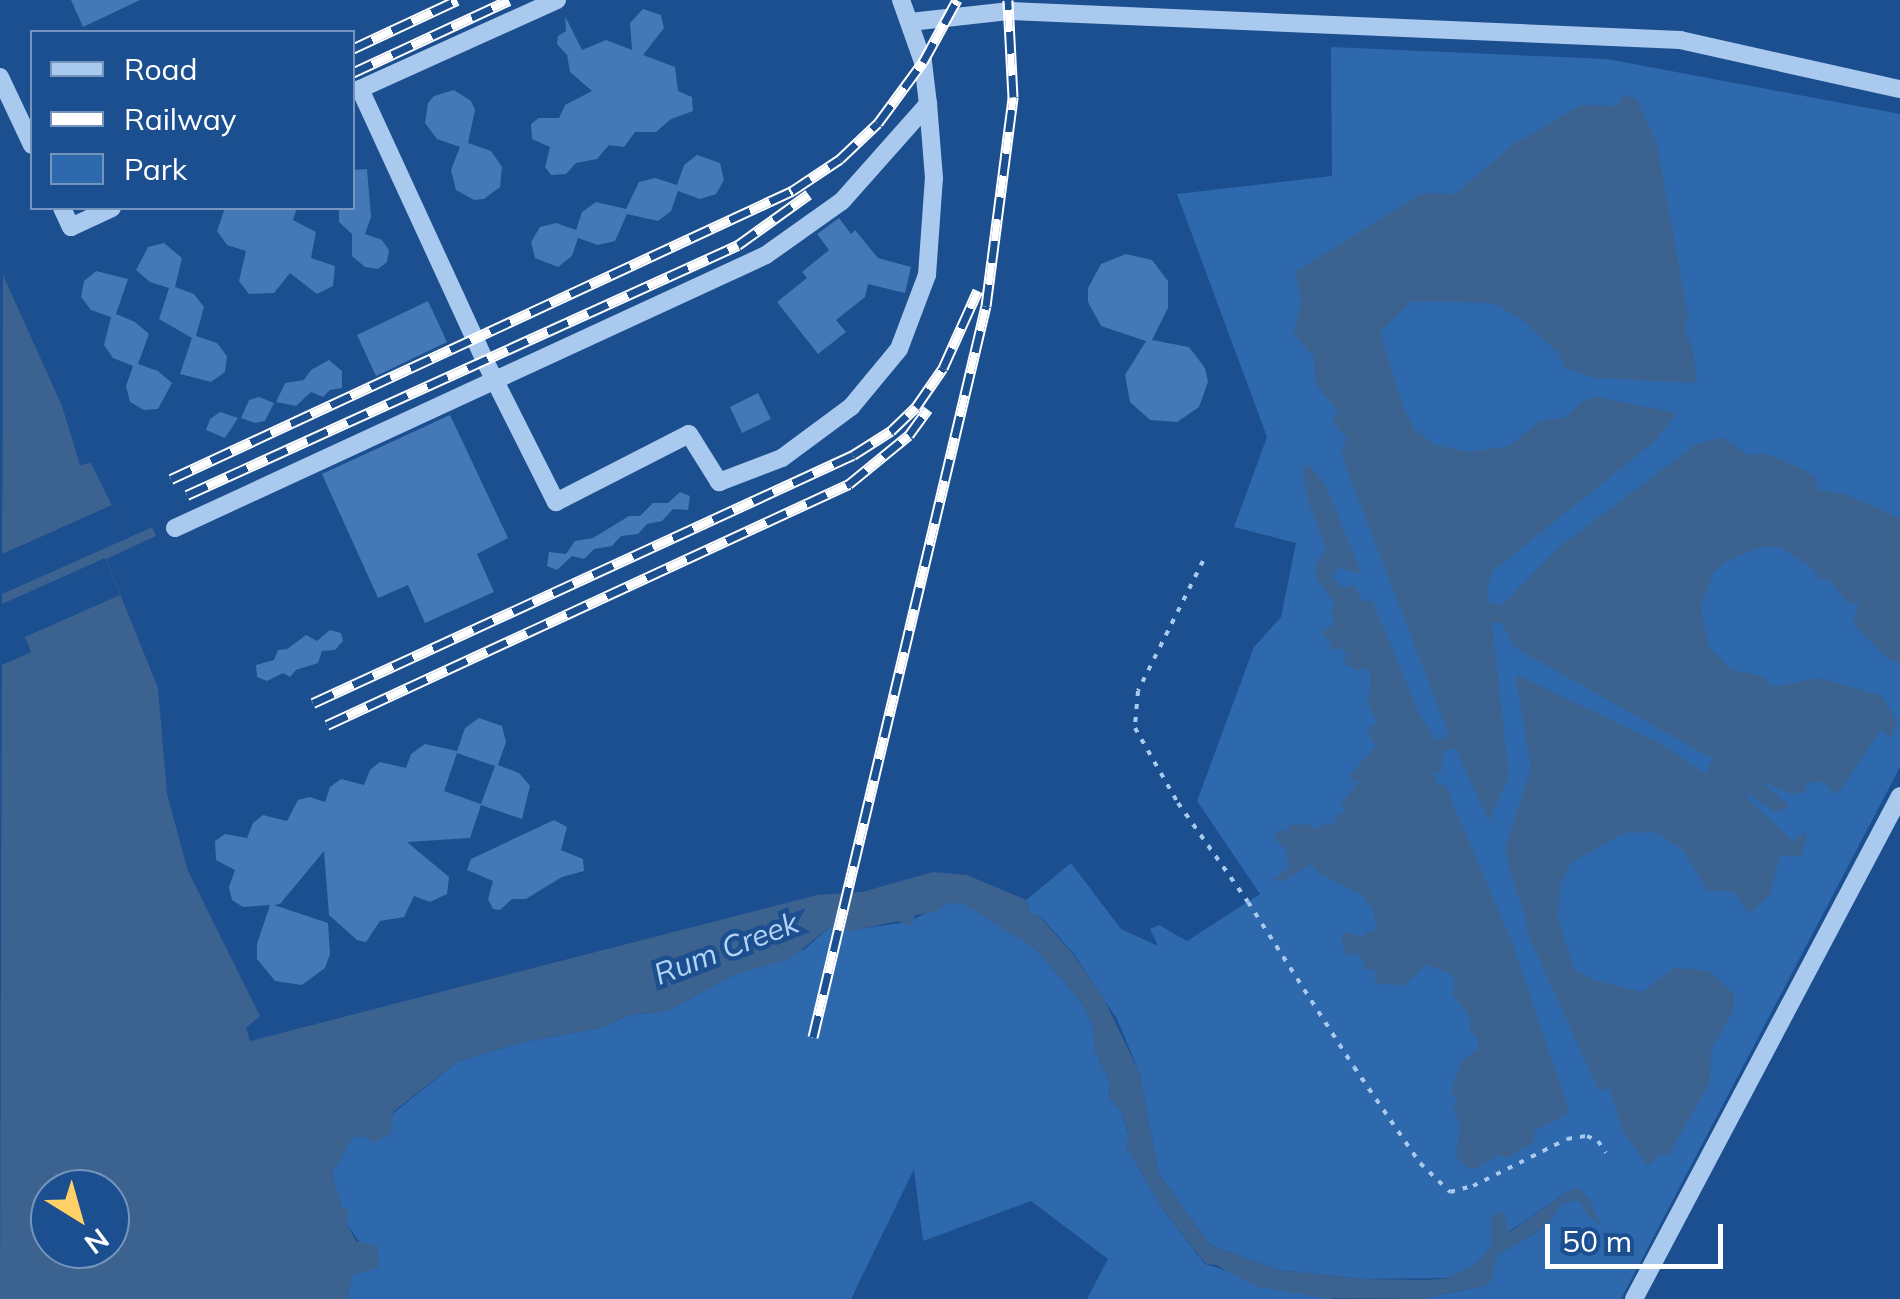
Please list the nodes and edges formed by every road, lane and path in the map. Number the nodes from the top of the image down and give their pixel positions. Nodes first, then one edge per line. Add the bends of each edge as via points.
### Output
1 (558, 0) edge
2 (900, 0) edge
3 (910, 22) junction
4 (0, 77) edge
5 (1900, 89) edge
6 (356, 91) edge
7 (928, 104) junction
8 (30, 142) edge
9 (63, 210) edge
10 (108, 210) edge
11 (495, 380) junction
12 (175, 528) dead end
13 (1202, 561) dead end
14 (1900, 796) edge
15 (1606, 1153) dead end
16 (1634, 1299) edge

1 - 6 lane
2 - 3 lane
3 - 5 lane via 1010,11 1680,40
3 - 7 lane via 924,62
4 - 8 lane
6 - 11 lane
7 - 11 lane via 842,201 766,256
7 - 11 lane via 934,178 928,275 899,349 851,406 782,458 719,482 689,434 556,502
9 - 10 lane via 72,227
11 - 12 lane
13 - 15 path via 1138,691 1136,728 1178,803 1354,1067 1420,1163 1450,1192 1568,1139 1587,1136
14 - 16 lane

